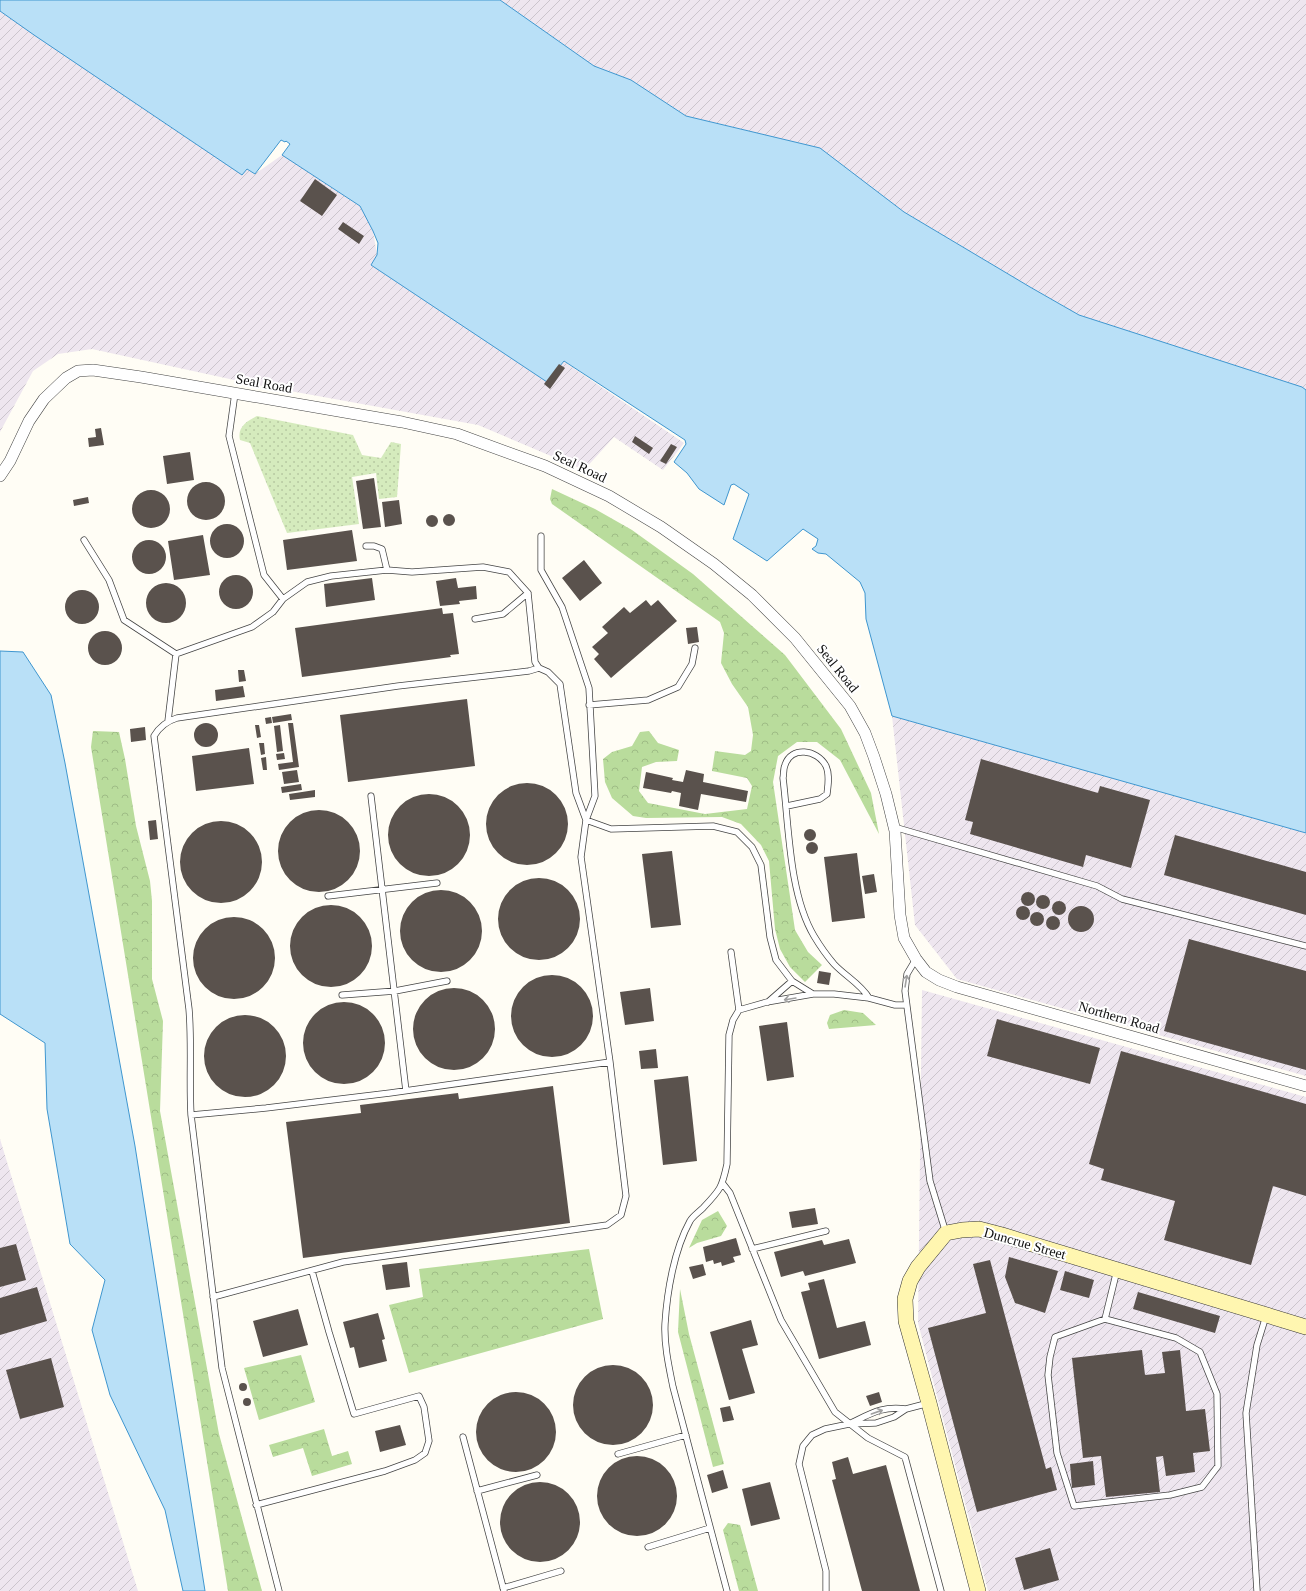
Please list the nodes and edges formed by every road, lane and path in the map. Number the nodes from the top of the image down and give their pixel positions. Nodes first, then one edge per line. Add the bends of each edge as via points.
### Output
1 (236, 393) junction
2 (0, 476) edge
3 (541, 536) dead end
4 (84, 540) dead end
5 (366, 546) dead end
6 (387, 570) junction
7 (528, 592) junction
8 (283, 599) junction
9 (475, 619) dead end
10 (696, 648) dead end
11 (176, 654) junction
12 (539, 668) junction
13 (589, 705) junction
14 (168, 721) junction
15 (371, 796) dead end
16 (786, 806) junction
17 (586, 820) junction
18 (894, 827) junction
19 (436, 883) dead end
20 (383, 889) junction
21 (328, 896) dead end
22 (1306, 946) edge
23 (731, 952) dead end
24 (916, 959) junction
25 (926, 972) joint
26 (447, 981) dead end
27 (792, 981) junction
28 (395, 991) junction
29 (813, 994) junction
30 (342, 995) dead end
31 (869, 998) junction
32 (767, 1002) junction
33 (906, 1005) junction
34 (739, 1010) junction
35 (610, 1062) junction
36 (1306, 1086) edge
37 (406, 1091) junction
38 (191, 1115) junction
39 (723, 1184) junction
40 (826, 1231) dead end
41 (946, 1234) junction
42 (752, 1249) junction
43 (1118, 1270) junction
44 (312, 1271) junction
45 (212, 1297) junction
46 (1266, 1315) junction
47 (1105, 1319) junction
48 (1306, 1327) edge
49 (929, 1403) junction
50 (906, 1409) junction
51 (849, 1424) junction
52 (686, 1435) junction
53 (463, 1438) dead end
54 (618, 1454) dead end
55 (537, 1475) dead end
56 (477, 1491) junction
57 (256, 1505) junction
58 (710, 1528) junction
59 (648, 1547) dead end
60 (561, 1571) dead end
61 (504, 1589) edge
62 (279, 1591) edge
63 (727, 1591) edge
64 (826, 1591) edge
65 (941, 1591) edge
66 (978, 1591) edge
67 (1257, 1591) edge

1 - 2 street, Seal Road via 100,371 78,371 66,378 44,399 29,421
1 - 8 lane via 230,436 264,575
1 - 18 street, Seal Road via 457,434 545,466 609,496 661,527 714,564 752,595 794,638 850,706 865,733 874,757
3 - 13 lane via 541,570 562,607 570,629 588,688
4 - 11 lane via 109,580 124,620
5 - 6 lane via 382,550
6 - 7 lane via 412,572 483,567 509,572
6 - 8 lane via 331,576 307,582
7 - 9 lane via 503,614
7 - 12 lane via 535,662
8 - 11 lane via 273,612 252,627
10 - 13 lane via 692,664 678,687 648,700
11 - 14 lane
12 - 14 lane via 398,686
12 - 17 lane via 548,672 560,684 576,793
13 - 17 lane via 595,796
14 - 38 lane via 154,736 190,1009
15 - 20 lane
16 - 16 lane via 783,778 785,765 791,756 811,752 820,758 826,767 829,778 827,794 820,799
16 - 31 lane via 802,910 814,937 834,963 865,991
17 - 27 lane via 611,829 713,826 737,832 752,847 761,865 776,960
17 - 35 lane via 581,857
18 - 22 lane via 1097,886 1122,898
18 - 24 street, Seal Road via 900,915 904,938
19 - 20 lane
20 - 21 lane
20 - 28 lane
23 - 34 lane
24 - 25 street, Seal Road
33 -> 24 lane via 908,974
25 - 36 street, Northern Road via 957,987
26 - 28 lane
27 - 29 lane
27 - 32 lane
28 - 30 lane
28 - 37 lane
29 - 31 lane
29 -> 32 lane
31 - 33 lane via 895,1005
32 - 34 lane
33 - 41 lane via 930,1181
34 - 39 lane via 729,1035 727,1164
35 - 37 lane
35 - 44 lane via 626,1196 621,1214 606,1225 343,1262
37 - 38 lane
38 - 45 lane
39 - 42 lane via 730,1193
39 - 52 lane via 717,1194 691,1220 677,1253 669,1293 665,1325 667,1354
40 - 42 lane
41 - 43 street, Duncrue Street via 979,1229
41 - 49 street via 918,1267 910,1280 905,1299 906,1321
42 - 51 lane via 781,1320 835,1412
43 - 46 street, Duncrue Street
43 - 47 lane
44 - 45 lane
44 - 57 lane via 354,1414 419,1396 424,1407 429,1441 425,1453 415,1460 385,1471
45 - 57 lane via 222,1368
46 - 48 street, Duncrue Street
46 - 67 lane via 1257,1346 1246,1413
47 - 47 lane via 1176,1338 1200,1352 1217,1394 1218,1459 1218,1466 1202,1487 1170,1495 1074,1506 1058,1453 1048,1375 1050,1357 1055,1337
49 - 50 lane
49 - 66 street
51 -> 50 lane via 873,1412 891,1407
50 - 51 lane via 894,1418 876,1423
51 - 64 lane via 825,1429 812,1435 803,1446 799,1464 826,1571
51 - 65 lane via 868,1438 905,1457
52 - 54 lane
52 - 58 lane
53 - 56 lane
55 - 56 lane
56 - 61 lane
57 - 62 lane
58 - 59 lane
58 - 63 lane
60 - 61 lane

